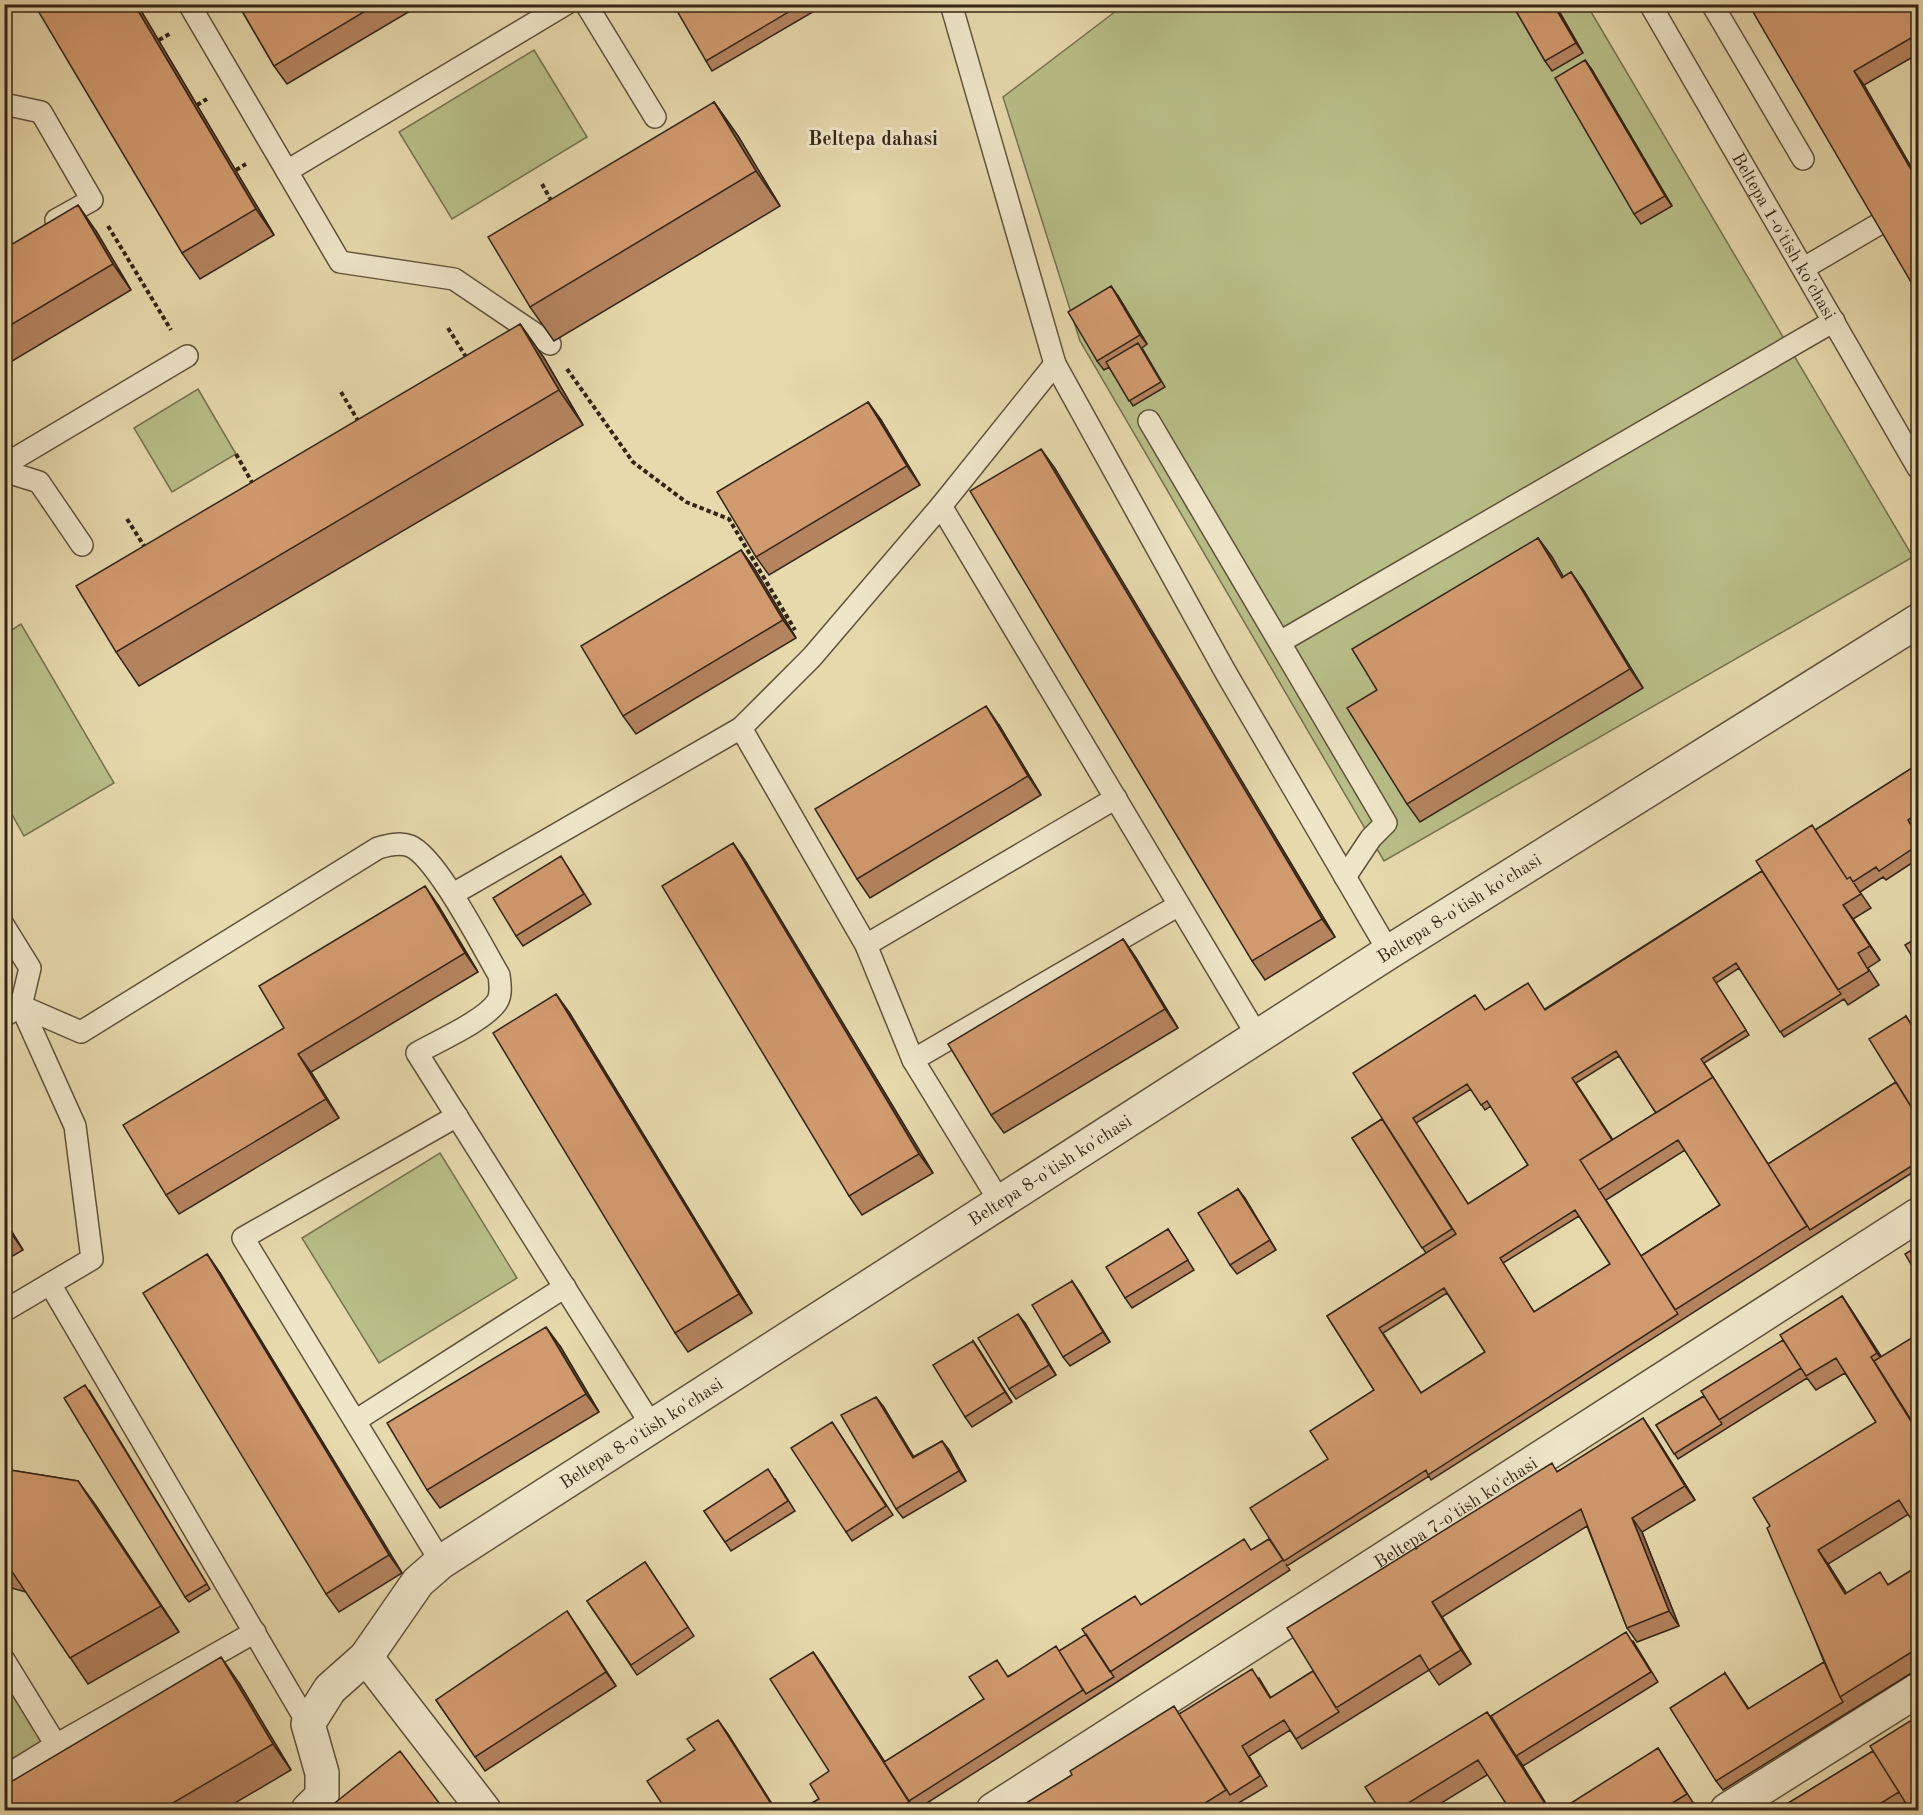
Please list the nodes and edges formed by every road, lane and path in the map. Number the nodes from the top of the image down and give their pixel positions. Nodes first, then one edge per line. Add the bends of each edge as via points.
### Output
1 (189, 4) edge
2 (566, 4) edge
3 (586, 4) edge
4 (951, 4) edge
5 (1650, 4) edge
6 (1712, 4) edge
7 (4, 104) edge
8 (654, 117) dead end
9 (1803, 159) dead end
10 (287, 171) junction
11 (542, 184) dead end
12 (92, 200) junction
13 (557, 210) edge
14 (1879, 224) edge
15 (43, 228) edge
16 (1804, 268) junction
17 (1834, 321) junction
18 (448, 328) dead end
19 (549, 344) joint
20 (187, 356) joint
21 (470, 364) edge
22 (1055, 364) junction
23 (341, 392) dead end
24 (1149, 421) dead end
25 (363, 428) edge
26 (236, 454) dead end
27 (4, 465) edge
28 (1918, 468) edge
29 (4, 471) edge
30 (257, 491) edge
31 (941, 506) junction
32 (127, 519) dead end
33 (82, 545) dead end
34 (149, 554) edge
35 (1918, 621) edge
36 (1280, 642) junction
37 (812, 657) junction
38 (741, 728) junction
39 (1116, 798) junction
40 (1345, 878) junction
41 (453, 894) junction
42 (1179, 905) junction
43 (4, 926) edge
44 (866, 945) junction
45 (1389, 952) junction
46 (13, 1011) edge
47 (1258, 1037) junction
48 (914, 1060) junction
49 (457, 1116) junction
50 (1000, 1202) junction
51 (1918, 1215) edge
52 (50, 1284) junction
53 (564, 1287) junction
54 (4, 1311) edge
55 (355, 1421) junction
56 (652, 1426) junction
57 (441, 1562) junction
58 (255, 1632) junction
59 (366, 1657) junction
60 (4, 1660) edge
61 (1918, 1690) edge
62 (308, 1725) junction
63 (56, 1745) junction
64 (4, 1777) edge
65 (308, 1810) edge
66 (484, 1810) edge
67 (993, 1810) edge
68 (1727, 1810) edge

1 - 10 lane
2 - 10 lane
3 - 8 lane
4 - 22 lane
5 - 16 lane, Beltepa 1-o'tish ko'chasi
6 - 9 lane
7 - 12 lane via 41,112
10 - 19 lane via 340,262 454,279
11 - 13 path
12 - 15 lane
12 - 20 path
14 - 16 lane
16 - 17 lane, Beltepa 1-o'tish ko'chasi
17 - 28 lane, Beltepa 1-o'tish ko'chasi
17 - 36 lane
18 - 21 path
19 - 37 path via 633,462 686,502 729,519
20 - 27 lane
22 - 31 lane
22 - 40 lane
23 - 25 path
24 - 36 lane
26 - 30 path
29 - 33 lane via 39,482
31 - 37 lane
31 - 39 lane
32 - 34 path
35 - 45 street, Beltepa 8-o'tish ko'chasi
36 - 40 lane via 1386,823 1371,838
37 - 38 lane
38 - 41 lane
38 - 44 lane
39 - 42 lane
39 - 44 lane
40 - 45 lane
41 - 46 lane via 418,850 390,844 81,1032
41 - 49 lane via 499,975 501,988 498,1001 487,1013 417,1053
42 - 47 lane
42 - 48 lane
43 - 46 lane via 30,968
44 - 48 lane
45 - 47 street, Beltepa 8-o'tish ko'chasi
46 - 52 lane via 75,1126 92,1259
47 - 50 street, Beltepa 8-o'tish ko'chasi
48 - 50 lane
49 - 53 lane
49 - 55 lane via 243,1238
50 - 56 street, Beltepa 8-o'tish ko'chasi
51 - 67 street, Beltepa 7-o'tish ko'chasi
52 - 54 lane
52 - 58 lane
53 - 55 lane
53 - 56 lane
55 - 57 lane
56 - 57 street, Beltepa 8-o'tish ko'chasi
57 - 59 street, Beltepa 8-o'tish ko'chasi via 418,1582
58 - 62 lane
58 - 63 lane
59 - 62 street, Beltepa 8-o'tish ko'chasi via 330,1689
59 - 66 street
60 - 63 lane
61 - 68 street
62 - 65 street via 322,1773 322,1796
63 - 64 lane

